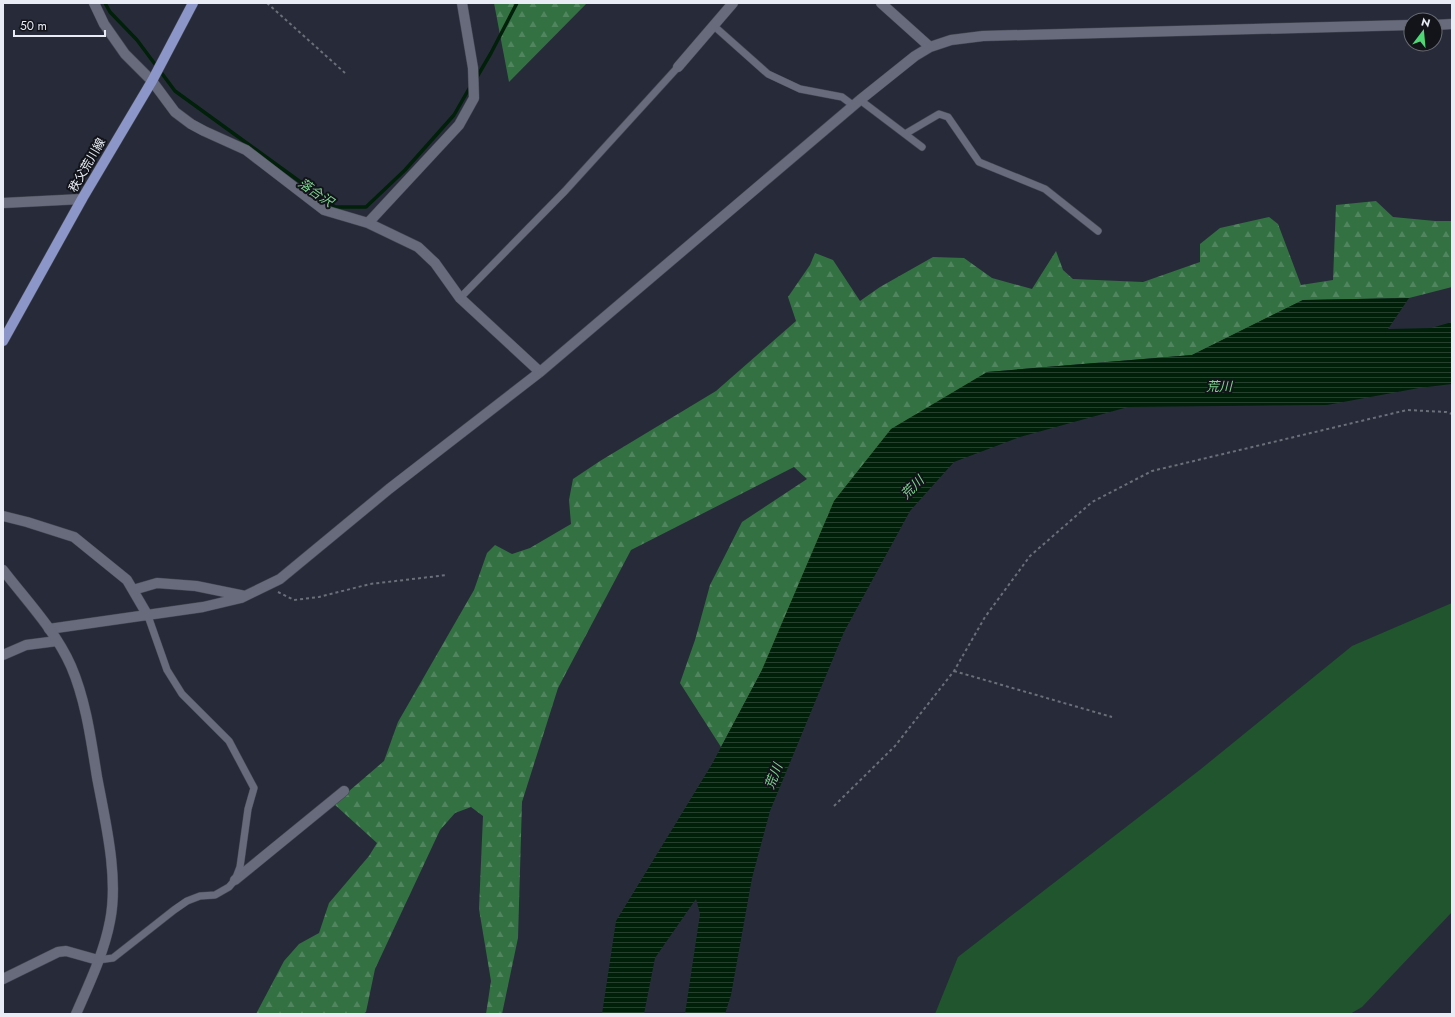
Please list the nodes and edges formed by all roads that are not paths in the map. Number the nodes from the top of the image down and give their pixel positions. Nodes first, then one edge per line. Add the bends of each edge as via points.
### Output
1 (94, 3) edge
2 (193, 3) edge
3 (462, 3) edge
4 (733, 3) edge
5 (881, 3) edge
6 (1403, 25) edge
7 (714, 26) junction
8 (930, 47) junction
9 (678, 67) joint
10 (152, 81) junction
11 (857, 103) junction
12 (905, 134) junction
13 (922, 147) dead end
14 (82, 198) junction
15 (3, 202) edge
16 (368, 223) junction
17 (1098, 231) dead end
18 (460, 298) junction
19 (3, 341) edge
20 (540, 372) junction
21 (3, 516) edge
22 (3, 570) edge
23 (133, 590) junction
24 (245, 596) junction
25 (148, 616) junction
26 (49, 629) junction
27 (57, 641) junction
28 (3, 655) edge
29 (344, 791) dead end
30 (235, 880) junction
31 (98, 960) junction
32 (3, 978) edge
33 (76, 1014) edge

1 - 10 street via 104,24 125,54
2 - 10 main road, 秩父荒川線
3 - 16 street via 473,68 474,98 459,125
4 - 7 street
5 - 8 street
6 - 8 street via 983,36 951,40
7 - 9 street
7 - 11 lane via 768,74 800,89 842,97
8 - 11 street
9 - 18 lane via 565,191
10 - 14 main road, 秩父荒川線
10 - 16 street via 175,112 191,124 246,150 324,210
11 - 12 lane
11 - 20 street
12 - 13 lane
12 - 17 lane via 939,114 948,117 979,162 1045,189
14 - 15 street
14 - 19 main road, 秩父荒川線
16 - 18 street via 418,247 435,263
18 - 20 street
20 - 24 street via 389,489 280,579
21 - 23 street via 74,537 127,580
22 - 26 street
23 - 24 street via 157,583 196,586
23 - 25 street
24 - 25 street via 203,607
25 - 26 street
25 - 30 lane via 168,670 182,694 229,741 254,788 248,809 240,867
26 - 27 street
27 - 28 street via 26,645
27 - 31 street via 71,665 81,698 109,843 113,895 110,920
29 - 30 street
30 - 31 lane via 215,895 200,896 187,901 113,958
31 - 32 street via 66,951 58,952
31 - 33 street

